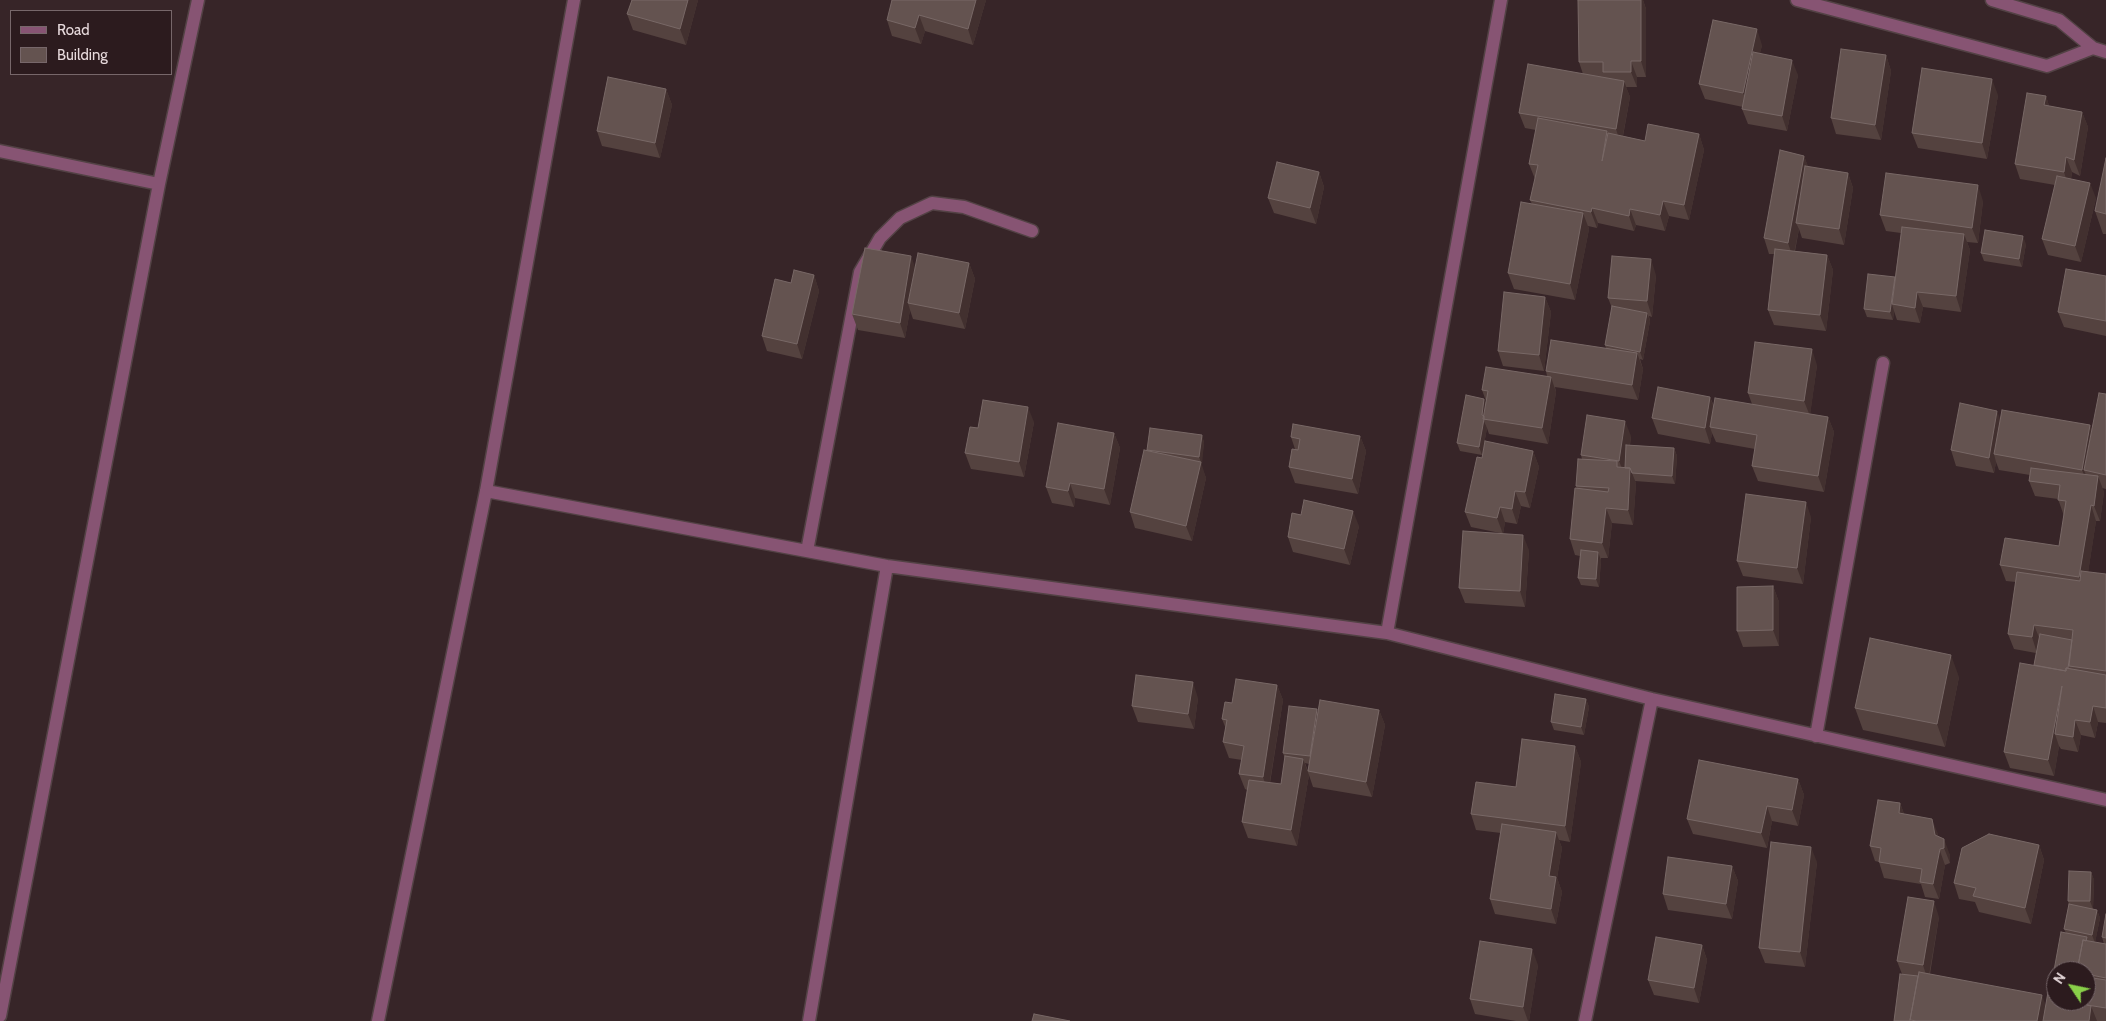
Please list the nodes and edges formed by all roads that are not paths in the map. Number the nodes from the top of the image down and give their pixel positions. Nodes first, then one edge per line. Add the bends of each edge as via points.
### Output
1 (198, 0) edge
2 (574, 0) edge
3 (1501, 0) edge
4 (1797, 0) edge
5 (1992, 0) edge
6 (1824, 3) edge
7 (2093, 48) junction
8 (2106, 52) edge
9 (0, 152) edge
10 (160, 184) junction
11 (1032, 231) dead end
12 (1884, 363) dead end
13 (486, 491) junction
14 (807, 551) junction
15 (887, 566) junction
16 (1387, 633) junction
17 (1652, 699) junction
18 (1816, 736) junction
19 (2106, 800) edge
20 (0, 1016) edge
21 (378, 1021) edge
22 (809, 1021) edge
23 (1584, 1021) edge

1 - 10 street
2 - 13 street
3 - 16 street
4 - 6 street
5 - 7 street via 2059,20
6 - 7 street via 2047,66
7 - 8 street
9 - 10 street
10 - 20 street
11 - 14 street via 964,208 932,203 900,218 880,238 860,272
12 - 18 street
13 - 14 street
13 - 21 street
14 - 15 street
15 - 16 street
15 - 22 street
16 - 17 street
17 - 18 street
17 - 23 street
18 - 19 street

